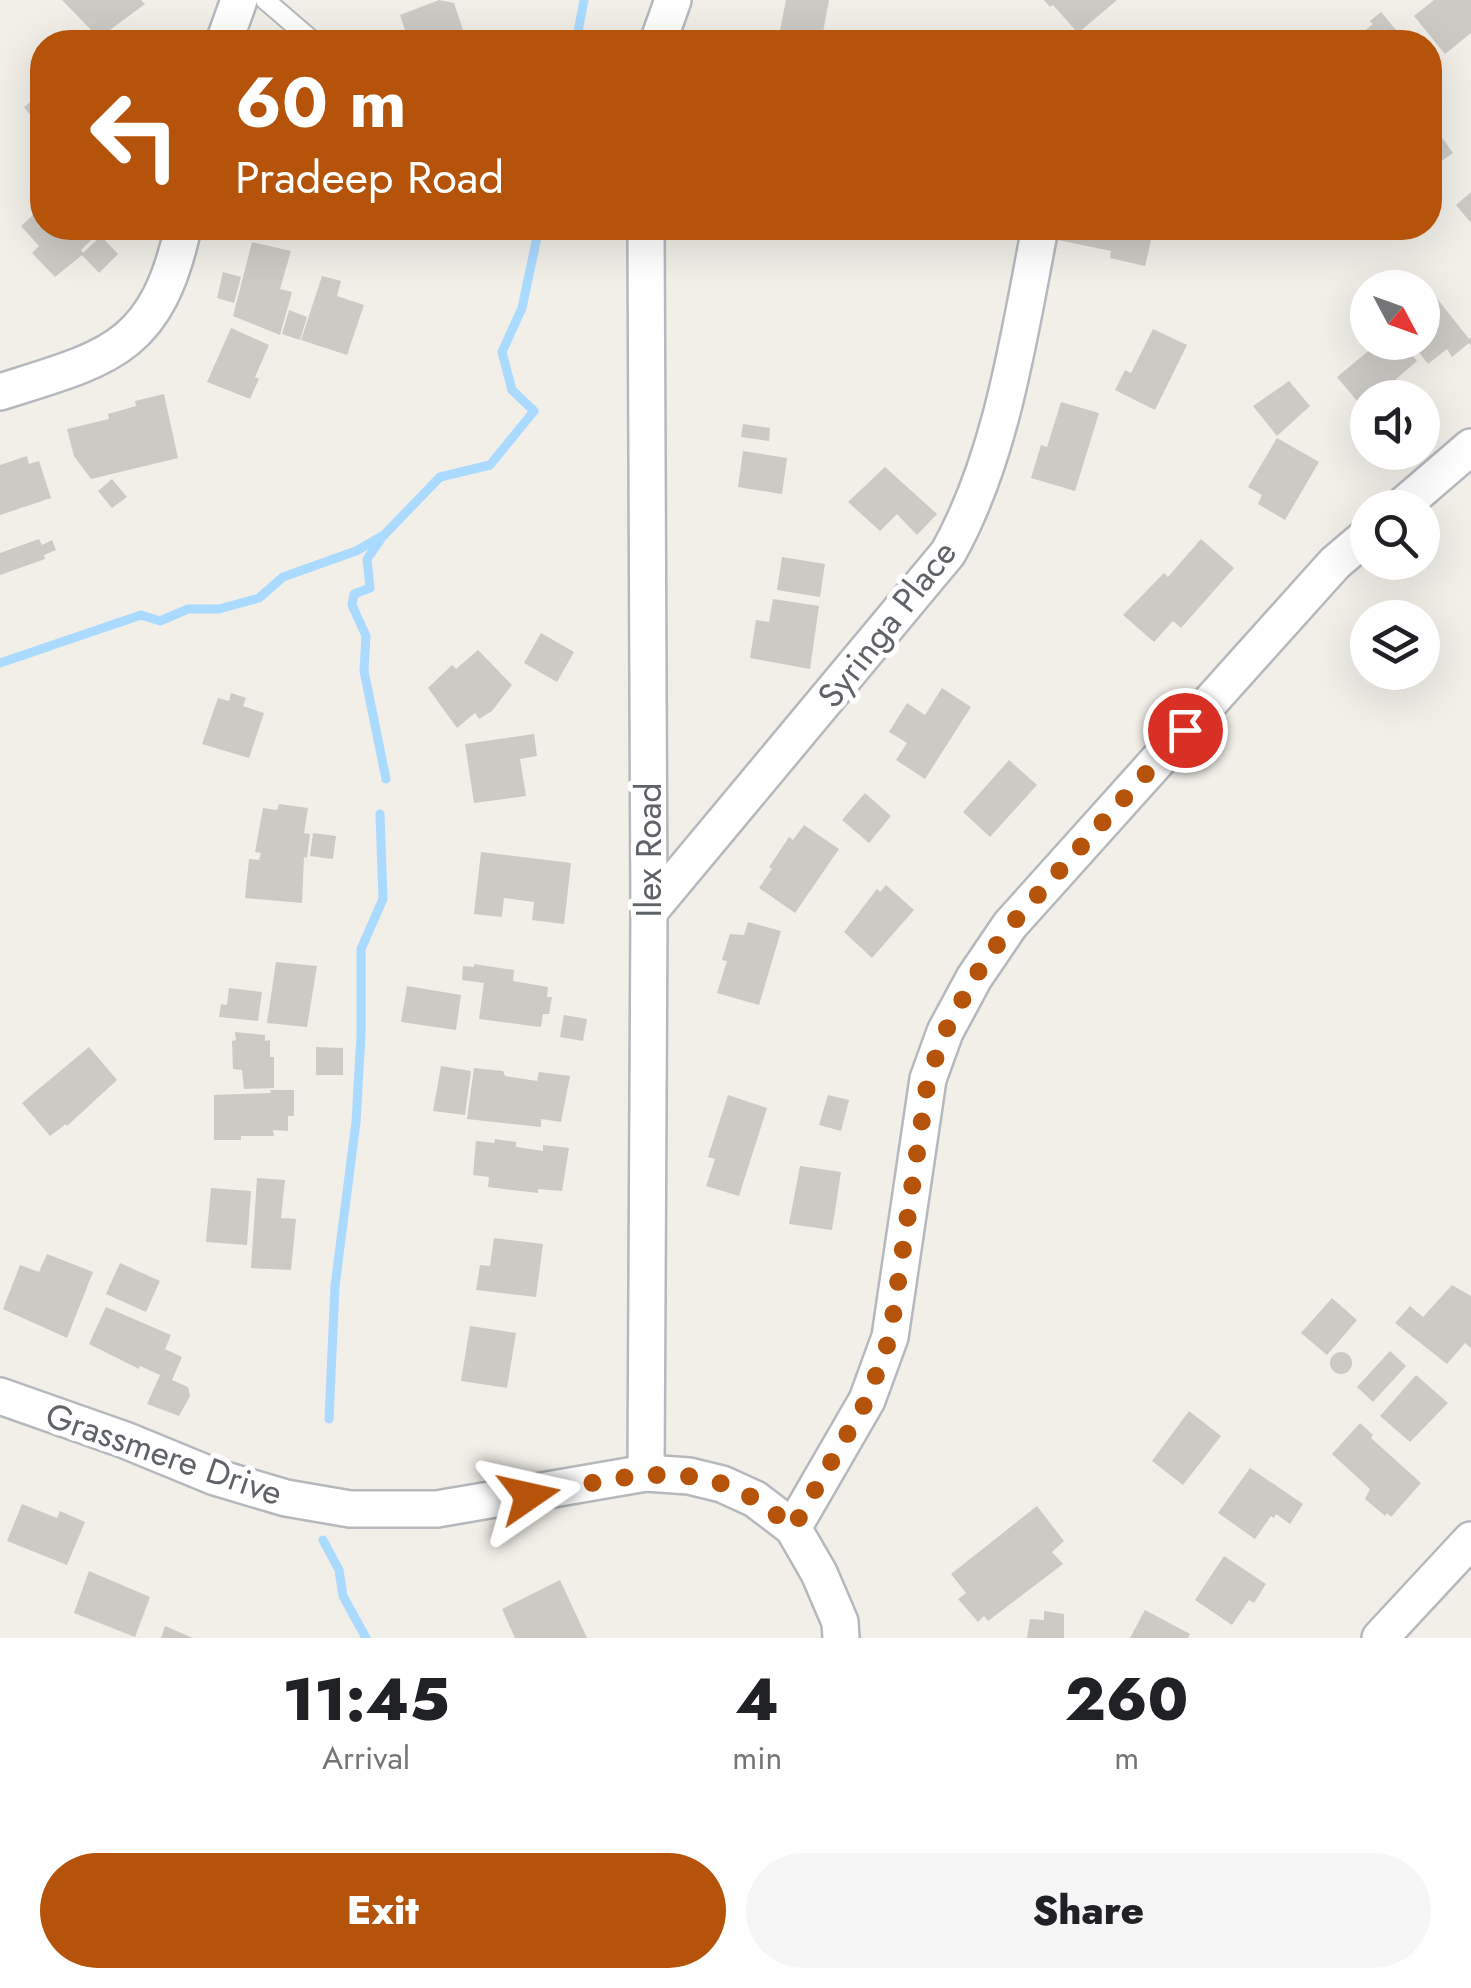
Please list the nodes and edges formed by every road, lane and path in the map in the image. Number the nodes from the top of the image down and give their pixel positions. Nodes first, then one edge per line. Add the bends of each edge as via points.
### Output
1 (239, 0) edge
2 (265, 0) edge
3 (674, 0) edge
4 (228, 30) edge
5 (300, 30) edge
6 (663, 30) edge
7 (179, 240) edge
8 (646, 240) edge
9 (1038, 240) edge
10 (0, 392) edge
11 (1471, 447) edge
12 (1421, 490) edge
13 (1350, 551) edge
14 (650, 912) junction
15 (0, 1396) edge
16 (646, 1473) junction
17 (793, 1528) junction
18 (1471, 1540) edge
19 (841, 1638) edge
20 (1380, 1638) edge

1 - 4 street
2 - 5 lane
3 - 6 street
7 - 10 street via 162,297 115,351
8 - 14 street, Ilex Road
9 - 14 street, Syringa Place via 985,471 948,553
11 - 12 street
13 - 17 street via 1010,926 974,978 928,1079 890,1337 867,1400
14 - 16 street, Ilex Road
15 - 16 street, Grassmere Drive via 215,1477 350,1510 436,1509
16 - 17 street, Grassmere Drive via 722,1484
17 - 19 street via 819,1573
18 - 20 street

